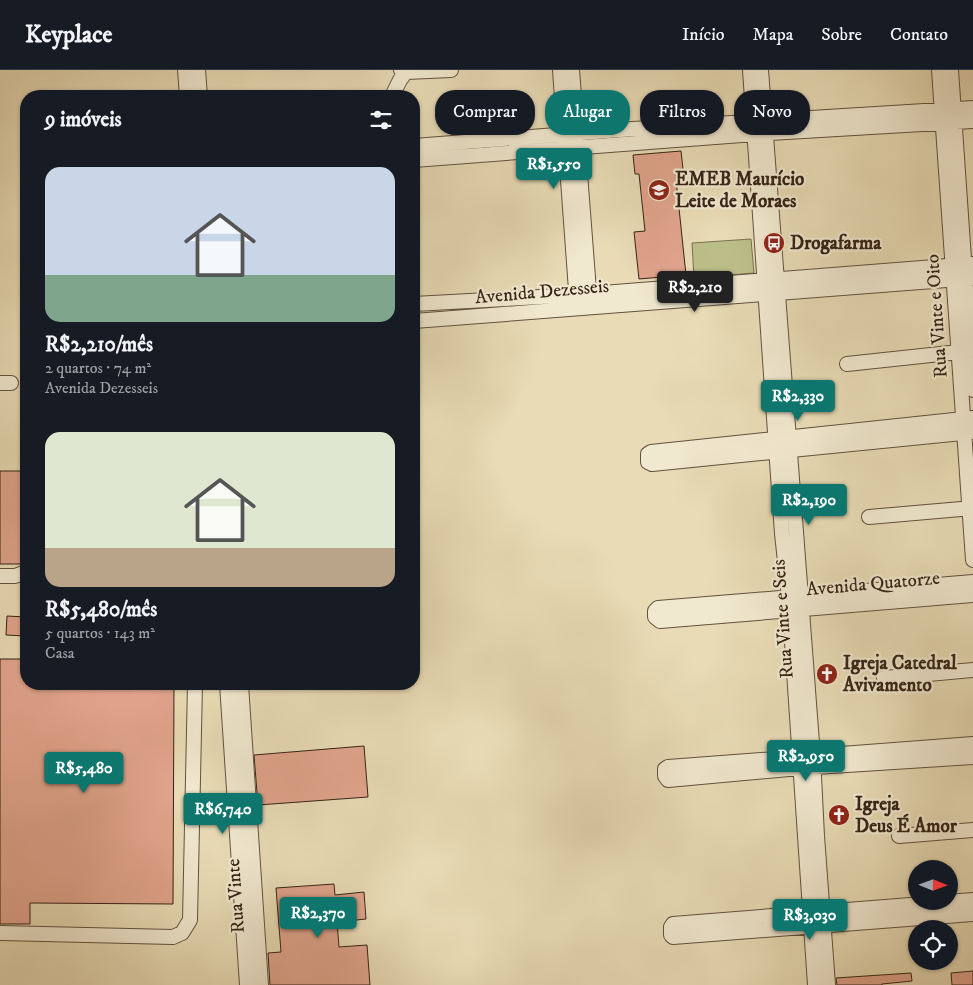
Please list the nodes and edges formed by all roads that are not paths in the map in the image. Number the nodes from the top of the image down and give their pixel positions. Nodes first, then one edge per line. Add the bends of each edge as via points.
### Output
1 (185, 70) edge
2 (198, 70) edge
3 (451, 70) edge
4 (560, 70) edge
5 (572, 70) edge
6 (750, 70) edge
7 (761, 70) edge
8 (939, 70) edge
9 (951, 70) edge
10 (404, 71) edge
11 (187, 90) edge
12 (200, 90) edge
13 (395, 90) edge
14 (753, 90) edge
15 (761, 90) edge
16 (973, 108) edge
17 (948, 116) junction
18 (973, 121) edge
19 (810, 125) edge
20 (734, 130) edge
21 (761, 135) edge
22 (571, 141) junction
23 (420, 146) edge
24 (420, 159) edge
25 (960, 195) edge
26 (964, 272) edge
27 (772, 287) junction
28 (583, 301) junction
29 (420, 304) edge
30 (420, 320) edge
31 (967, 351) edge
32 (847, 364) dead end
33 (973, 390) edge
34 (968, 425) edge
35 (783, 445) junction
36 (971, 509) edge
37 (868, 518) dead end
38 (973, 560) edge
39 (20, 574) edge
40 (0, 576) edge
41 (973, 582) edge
42 (973, 595) edge
43 (795, 603) junction
44 (732, 608) dead end
45 (973, 670) edge
46 (884, 678) dead end
47 (195, 690) edge
48 (227, 690) edge
49 (241, 690) edge
50 (973, 744) edge
51 (973, 756) edge
52 (807, 762) junction
53 (973, 830) edge
54 (899, 836) dead end
55 (973, 900) edge
56 (973, 914) edge
57 (817, 920) junction
58 (719, 927) dead end
59 (0, 933) edge
60 (247, 985) edge
61 (261, 985) edge
62 (815, 985) edge
63 (828, 985) edge

1 - 11 street
2 - 12 street
3 - 10 street
4 - 22 street
5 - 22 street
6 - 14 street, Rua Vinte e Seis
7 - 15 street, Rua Vinte e Seis
8 - 17 street, Rua Vinte e Oito
9 - 17 street, Rua Vinte e Oito
10 - 13 street
16 - 17 street
17 - 18 street
17 - 19 street
17 - 25 street, Rua Vinte e Oito
20 - 22 street
21 - 27 street, Rua Vinte e Seis
22 - 23 street
22 - 24 street
22 - 28 street
25 - 26 street, Rua Vinte e Oito
26 - 27 street, Avenida Dezesseis
26 - 31 street, Rua Vinte e Oito
27 - 28 street, Avenida Dezesseis
27 - 35 street, Rua Vinte e Seis
28 - 29 street, Avenida Dezesseis
28 - 30 street, Avenida Dezesseis
31 - 32 street
31 - 33 street, Rua Vinte e Oito
31 - 34 street, Rua Vinte e Oito
34 - 35 street
34 - 36 street, Rua Vinte e Oito
35 - 35 street via 651,452 648,462 652,464
35 - 43 street, Rua Vinte e Seis
36 - 37 street
36 - 38 street, Rua Vinte e Oito
39 - 40 street
41 - 43 street, Avenida Quatorze
42 - 43 street, Avenida Quatorze
43 - 44 street, Avenida Quatorze
43 - 52 street, Rua Vinte e Seis
45 - 46 street
47 - 59 street via 190,920 182,933 173,936
48 - 60 street, Rua Vinte
49 - 61 street, Rua Vinte
50 - 52 street
51 - 52 street
52 - 52 street via 668,767 665,778 668,780
52 - 57 street, Rua Vinte e Seis
53 - 54 street
55 - 57 street
56 - 57 street
57 - 58 street
57 - 62 street, Rua Vinte e Seis
57 - 63 street, Rua Vinte e Seis

